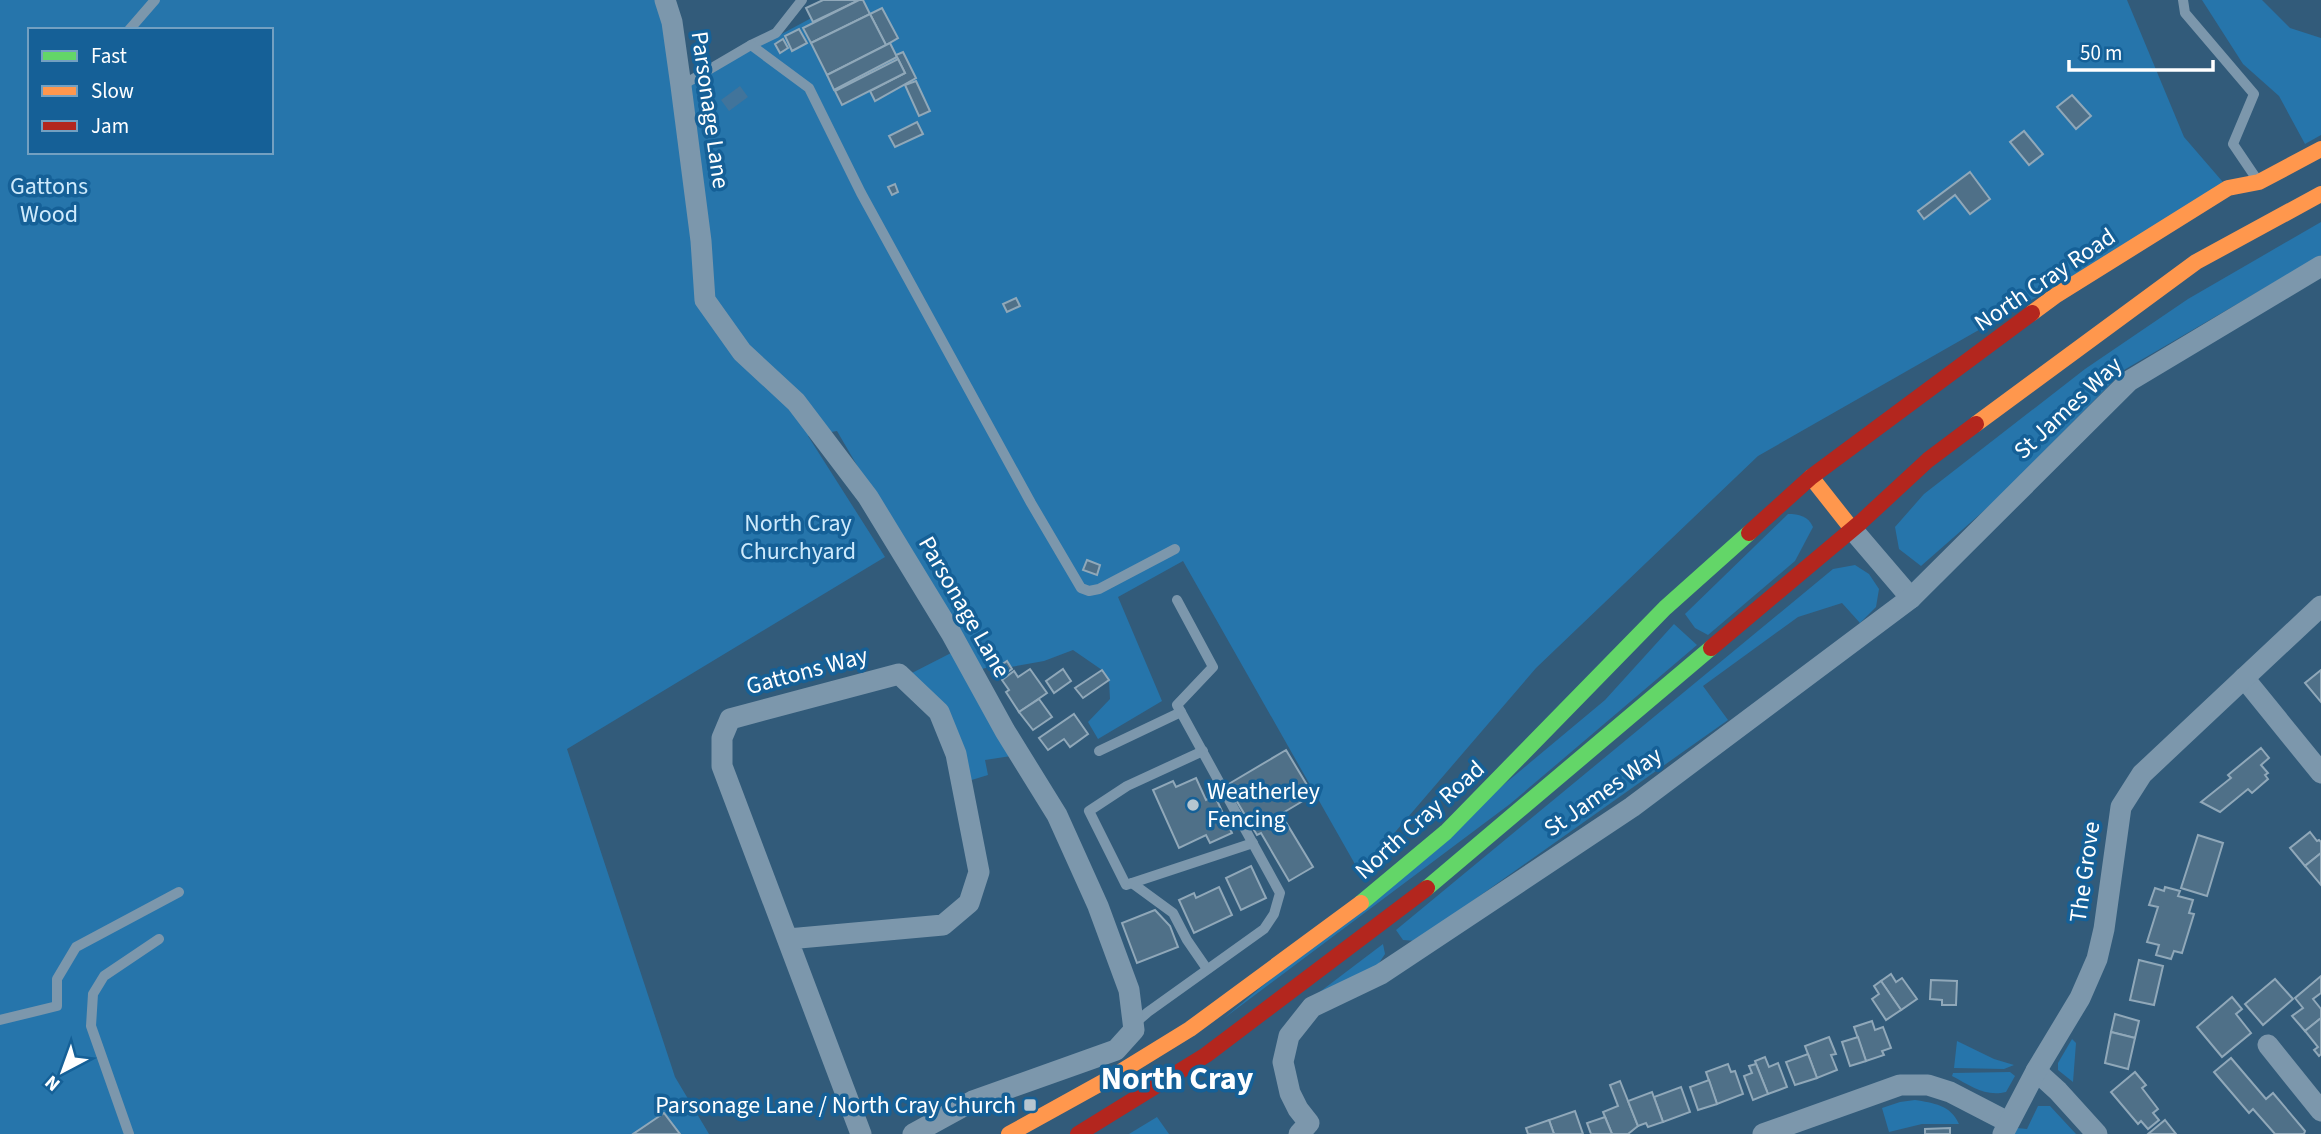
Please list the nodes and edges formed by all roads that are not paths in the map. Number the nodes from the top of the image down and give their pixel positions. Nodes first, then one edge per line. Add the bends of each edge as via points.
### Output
1 (155, 0) edge
2 (665, 0) edge
3 (802, 0) edge
4 (2183, 0) edge
5 (131, 28) edge
6 (751, 45) junction
7 (681, 86) junction
8 (2321, 149) edge
9 (2259, 182) junction
10 (2321, 194) edge
11 (2321, 266) edge
12 (1811, 477) junction
13 (1852, 528) junction
14 (1175, 549) dead end
15 (1912, 598) junction
16 (1177, 600) dead end
17 (2321, 606) edge
18 (2244, 678) junction
19 (1181, 712) junction
20 (1099, 751) dead end
21 (1203, 751) junction
22 (2321, 773) edge
23 (1253, 843) junction
24 (1132, 883) junction
25 (179, 892) dead end
26 (159, 939) dead end
27 (788, 939) junction
28 (1207, 970) junction
29 (0, 1020) edge
30 (1133, 1025) junction
31 (2267, 1045) dead end
32 (2036, 1071) junction
33 (2321, 1111) edge
34 (2006, 1128) edge
35 (1310, 1130) edge
36 (129, 1134) edge
37 (861, 1134) edge
38 (913, 1134) edge
39 (1009, 1134) edge
40 (1078, 1134) edge
41 (1763, 1134) edge
42 (2097, 1134) edge

1 - 5 lane
2 - 7 street, Parsonage Lane
3 - 6 lane via 776,33
4 - 9 lane via 2185,13 2254,94 2233,144
6 - 7 lane
6 - 14 lane via 809,88 861,193 1081,588 1098,589
7 - 30 street, Parsonage Lane via 705,300 742,352 796,402 868,497 951,634 1057,815 1129,990
8 - 9 main road, North Cray Road
9 - 12 main road, North Cray Road via 2228,188 2055,296
10 - 13 main road via 2196,262 1928,460
11 - 15 street, St James Way via 2129,381
12 - 13 main road
12 - 39 main road, North Cray Road via 1665,608 1446,832 1346,916 1190,1029
13 - 15 street
13 - 40 main road via 1407,905 1206,1055
15 - 35 street, St James Way via 1632,807 1381,974 1312,1007 1289,1035 1283,1062 1290,1093
16 - 19 lane via 1213,667 1177,705
17 - 18 street, The Grove
18 - 22 street
18 - 32 street, The Grove via 2142,774 2120,807 2097,959 2080,998
19 - 20 lane
19 - 21 lane
21 - 23 lane
21 - 24 lane via 1127,786 1089,811 1126,885
23 - 24 lane
23 - 28 lane via 1280,893 1274,914 1264,929
24 - 28 lane via 1173,913
25 - 29 lane via 76,947 57,979 57,1006
26 - 36 lane via 104,976 93,994 91,1026
27 - 27 street, Gattons Way via 943,925 969,904 979,872 956,754 939,712 899,674 730,719 722,738 722,766
27 - 37 street, Gattons Way
28 - 30 lane
30 - 38 street via 1135,1030 1116,1050 974,1101
31 - 33 street
32 - 34 street, The Grove
32 - 42 street
34 - 41 street, The Grove via 1950,1092 1928,1085 1900,1085

